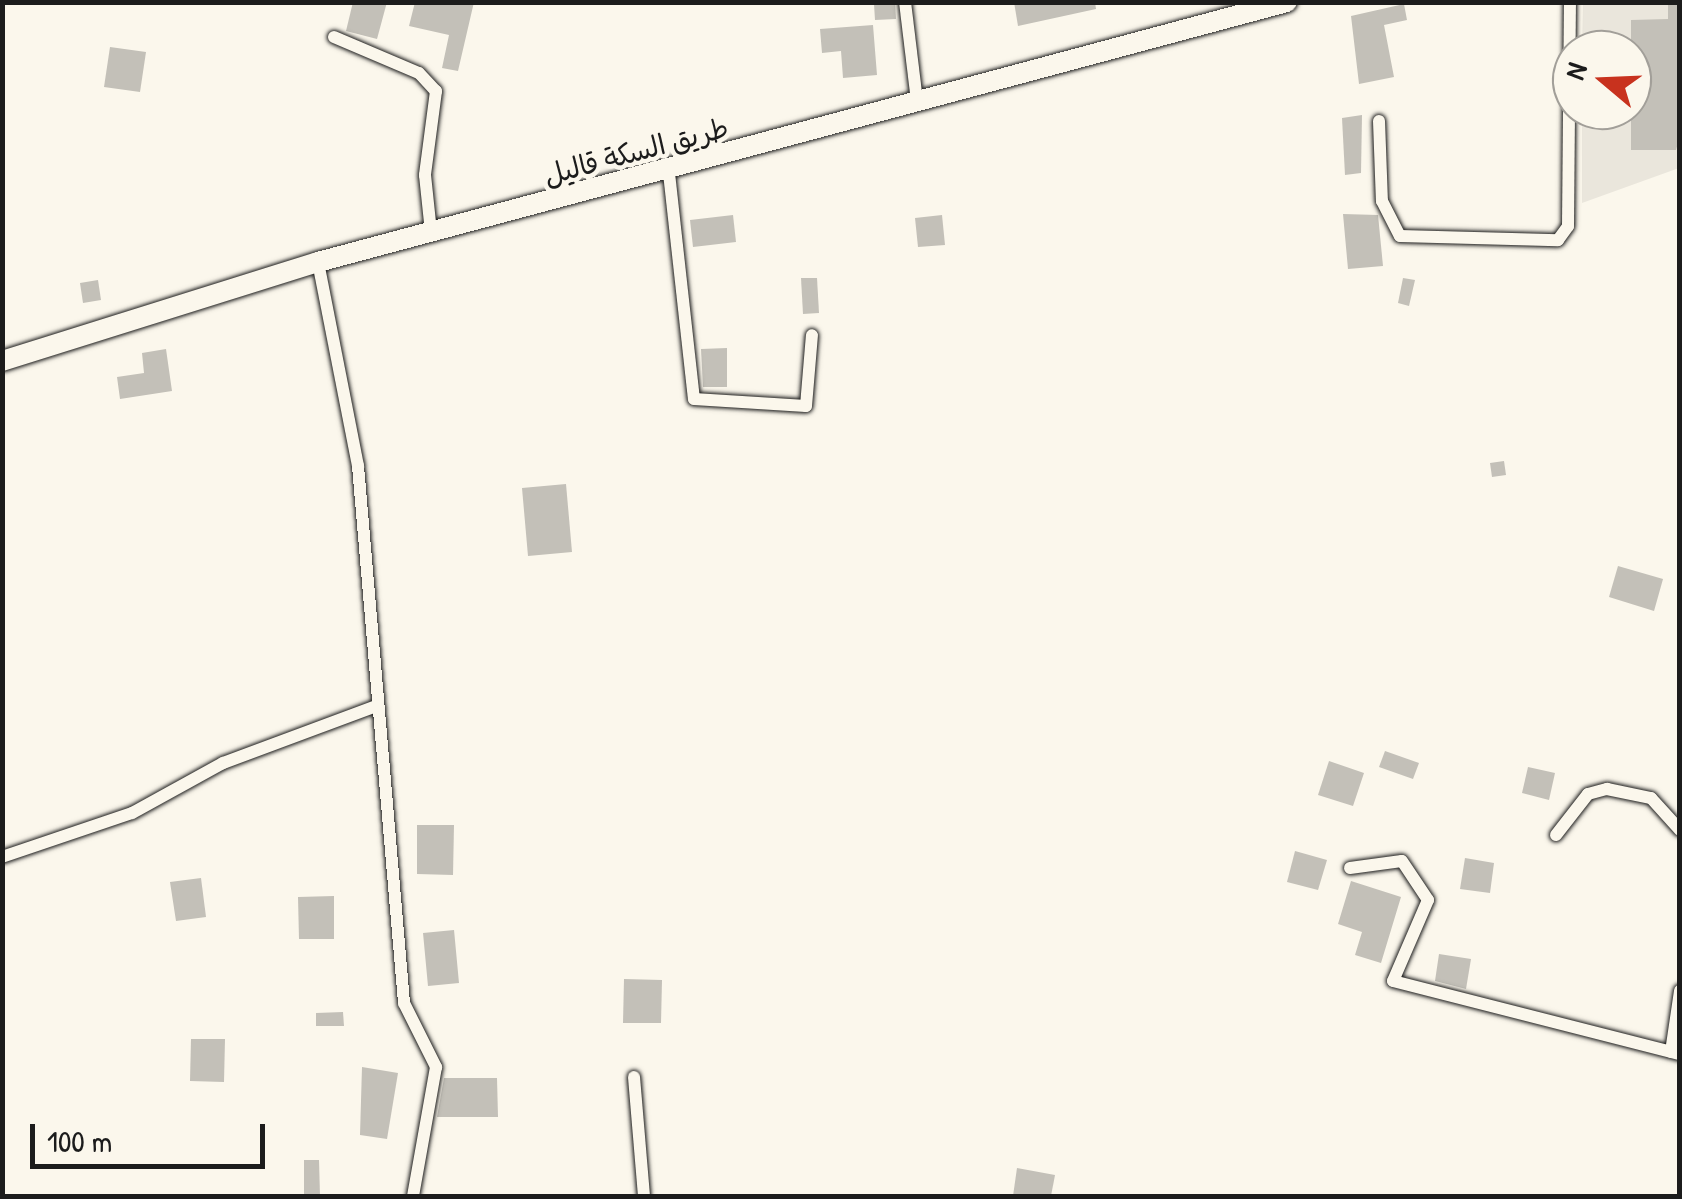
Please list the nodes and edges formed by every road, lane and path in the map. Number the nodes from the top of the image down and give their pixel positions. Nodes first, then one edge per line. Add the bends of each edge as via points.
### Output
1 (905, 2) edge
2 (1287, 2) edge
3 (1570, 2) edge
4 (334, 37) dead end
5 (917, 101) junction
6 (1378, 121) dead end
7 (669, 173) junction
8 (431, 232) junction
9 (318, 262) junction
10 (812, 335) dead end
11 (2, 361) edge
12 (376, 706) junction
13 (1680, 830) edge
14 (1556, 834) dead end
15 (2, 856) edge
16 (1350, 868) dead end
17 (1680, 991) edge
18 (1675, 1053) edge
19 (634, 1076) dead end
20 (413, 1196) edge
21 (644, 1196) edge

1 - 5 street
2 - 5 main road, طريق السكة قاليل
3 - 6 street via 1568,226 1558,240 1400,236 1382,200
4 - 8 street via 419,74 436,91 425,176
5 - 7 main road, طريق السكة قاليل
7 - 8 main road, طريق السكة قاليل
7 - 10 street via 694,399 806,406
8 - 9 main road, طريق السكة قاليل
9 - 11 main road, طريق السكة قاليل
9 - 12 street via 358,466
12 - 15 street via 223,763 132,814
12 - 20 street via 404,1003 436,1068
13 - 14 street via 1651,798 1607,789 1588,794
16 - 18 street via 1402,861 1428,900 1393,982
17 - 18 street
19 - 21 street

